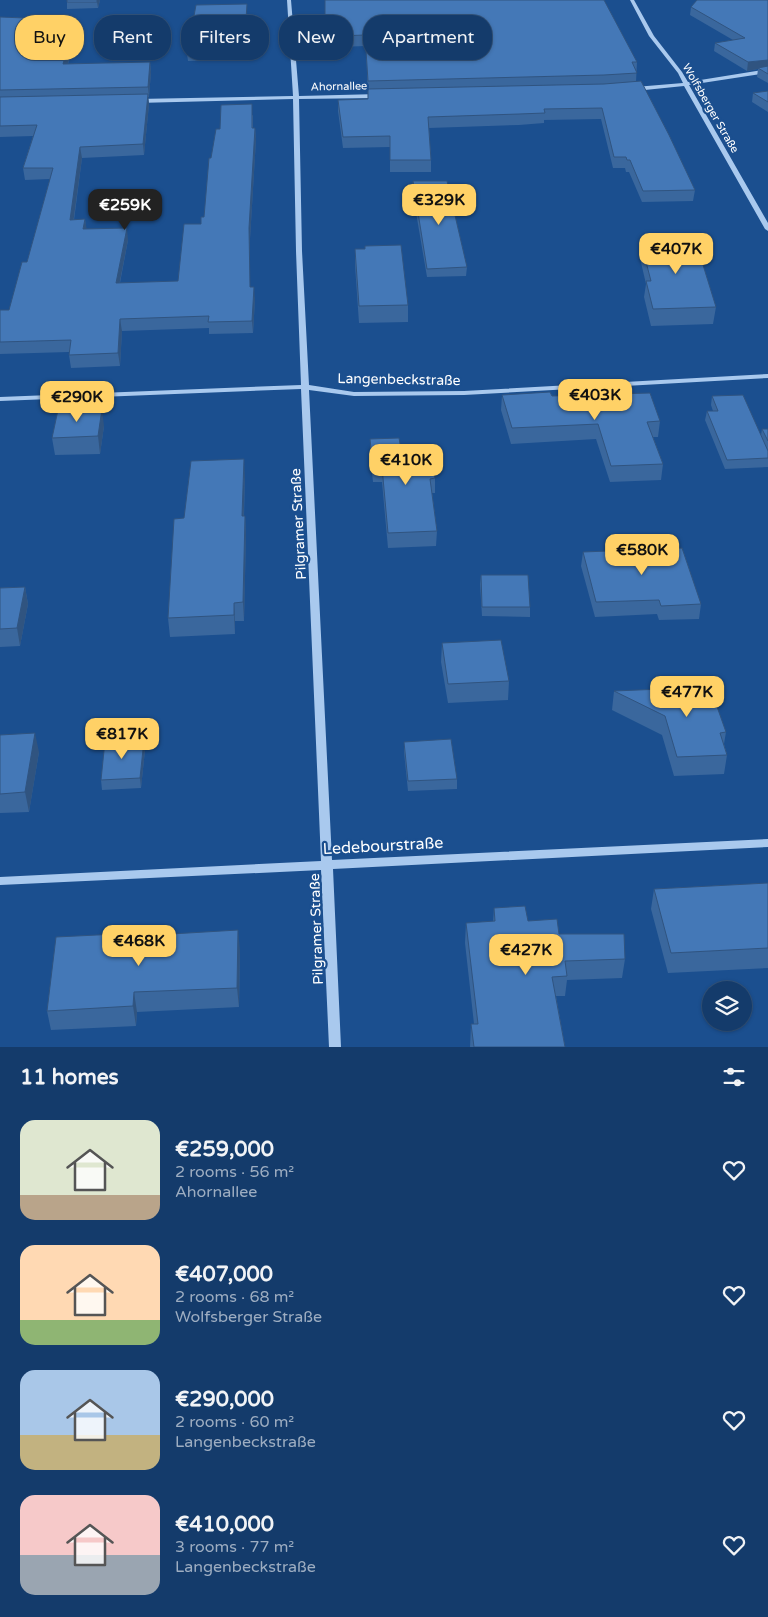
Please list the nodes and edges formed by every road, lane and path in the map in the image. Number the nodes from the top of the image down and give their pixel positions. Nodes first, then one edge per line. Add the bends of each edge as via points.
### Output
1 (289, 0) edge
2 (632, 0) edge
3 (768, 71) edge
4 (685, 84) junction
5 (633, 89) edge
6 (385, 96) edge
7 (296, 97) junction
8 (128, 101) edge
9 (768, 229) edge
10 (768, 376) edge
11 (306, 388) junction
12 (0, 399) edge
13 (768, 843) edge
14 (328, 864) junction
15 (0, 881) edge
16 (335, 1047) edge

1 - 7 street, Pilgramer Straße
2 - 4 street, Wolfsberger Straße
3 - 4 street
4 - 5 street
4 - 9 street, Wolfsberger Straße
6 - 7 street, Ahornallee
7 - 8 street, Ahornallee
7 - 11 street, Pilgramer Straße
10 - 11 street, Langenbeckstraße via 464,393 354,394
11 - 12 street, Langenbeckstraße
11 - 14 street, Pilgramer Straße
13 - 14 street, Ledebourstraße
14 - 15 street, Ledebourstraße
14 - 16 street, Pilgramer Straße

